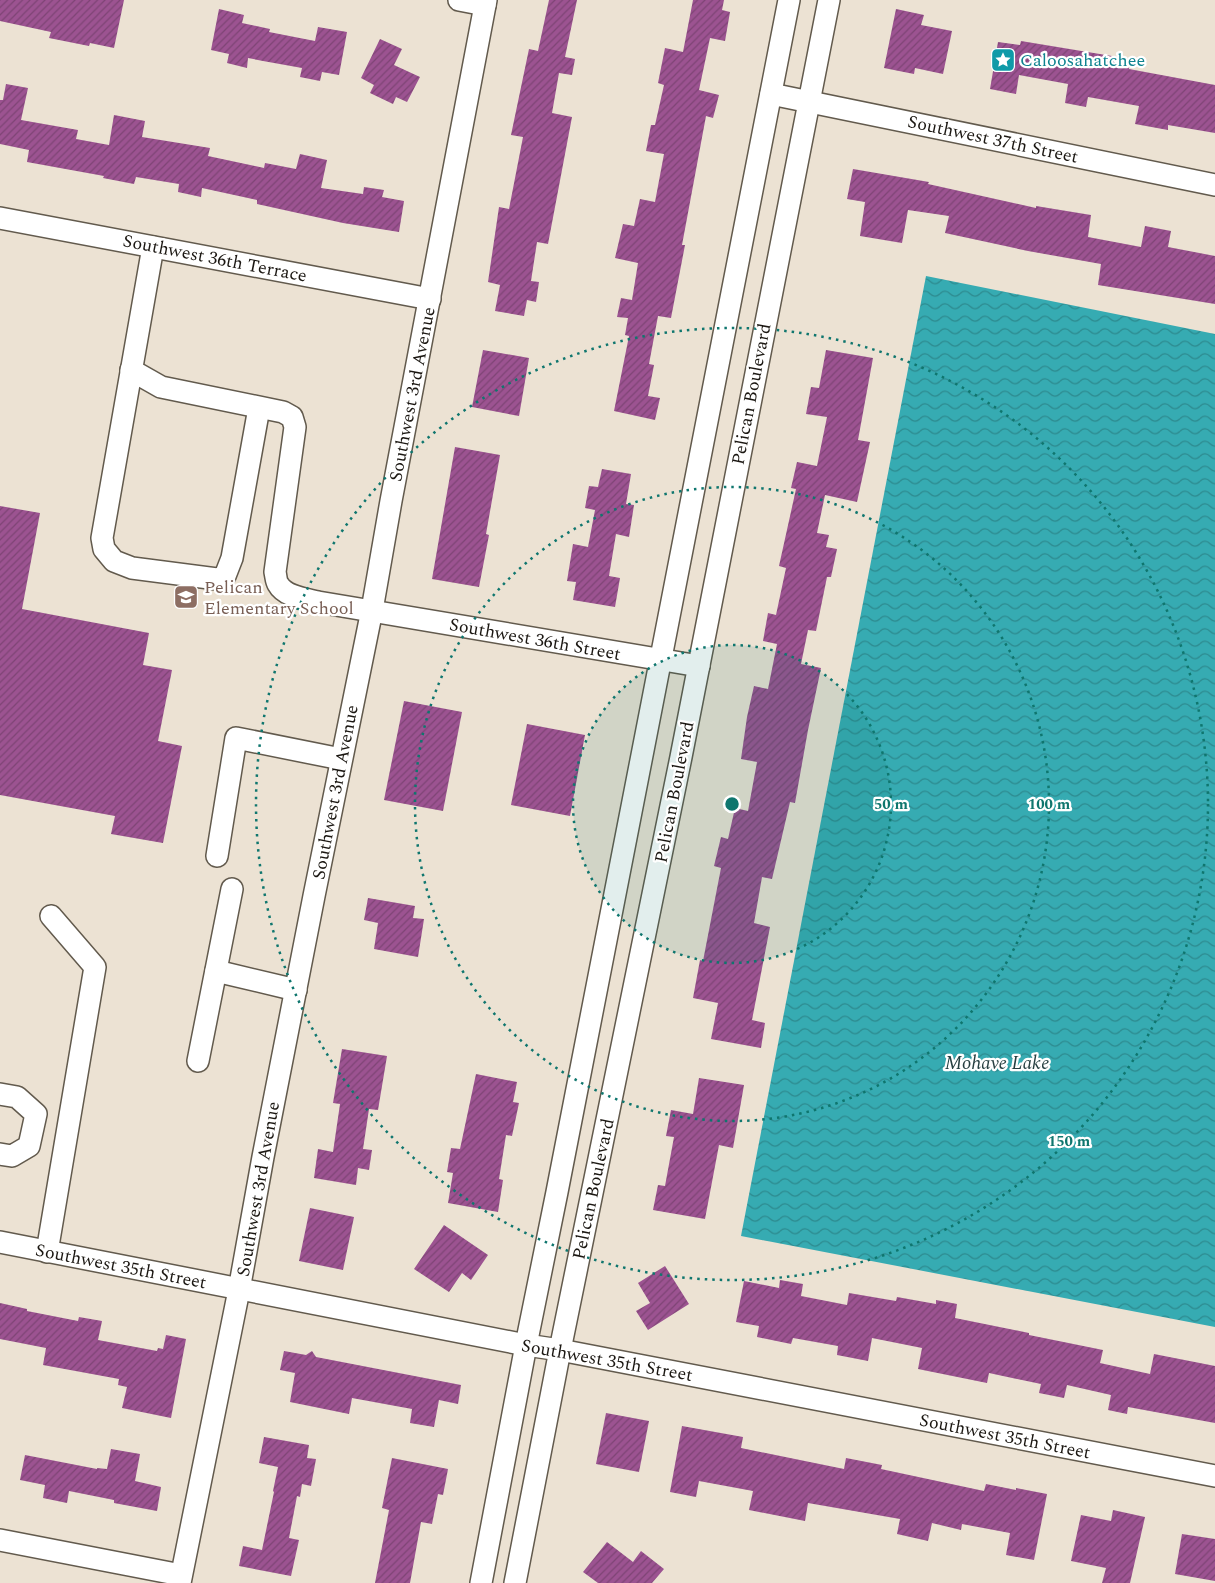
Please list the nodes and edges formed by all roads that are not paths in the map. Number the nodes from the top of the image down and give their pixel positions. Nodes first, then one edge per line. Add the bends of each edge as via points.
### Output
1 (459, 0) edge
2 (789, 0) edge
3 (828, 0) edge
4 (486, 2) edge
5 (771, 94) junction
6 (808, 102) junction
7 (1215, 185) edge
8 (0, 218) edge
9 (153, 247) junction
10 (430, 299) junction
11 (132, 370) junction
12 (259, 408) junction
13 (372, 610) junction
14 (660, 660) junction
15 (698, 666) junction
16 (341, 759) junction
17 (217, 856) dead end
18 (232, 888) dead end
19 (51, 916) dead end
20 (216, 971) junction
21 (296, 990) junction
22 (198, 1062) dead end
23 (0, 1094) edge
24 (0, 1154) edge
25 (0, 1242) edge
26 (47, 1252) junction
27 (239, 1290) junction
28 (526, 1345) junction
29 (560, 1350) junction
30 (1215, 1476) edge
31 (0, 1540) edge
32 (180, 1579) edge
33 (481, 1583) edge
34 (515, 1583) edge

1 - 4 street
2 - 5 street, Pelican Boulevard
3 - 6 street, Pelican Boulevard
4 - 10 street, Southwest 3rd Avenue
5 - 6 street, Southwest 37th Street
5 - 14 street, Pelican Boulevard
6 - 7 street, Southwest 37th Street
6 - 15 street, Pelican Boulevard
8 - 9 street, Southwest 36th Terrace
9 - 10 street, Southwest 36th Terrace
9 - 11 street
10 - 13 street, Southwest 3rd Avenue
11 - 12 street, Southwest 36th Street via 161,387
11 - 12 street via 102,538 104,548 114,560 132,568 217,579 225,576 232,558
12 - 13 street, Southwest 36th Street via 283,412 292,418 295,427 275,572 278,584 294,596
13 - 14 street, Southwest 36th Street
13 - 16 street, Southwest 3rd Avenue
14 - 15 street, Southwest 36th Street
14 - 28 street, Pelican Boulevard
15 - 29 street, Pelican Boulevard
16 - 17 street via 236,738
16 - 21 street, Southwest 3rd Avenue
18 - 20 street
19 - 26 street via 95,967
20 - 21 street
20 - 22 street
21 - 27 street, Southwest 3rd Avenue
23 - 24 street via 18,1097 36,1114 29,1146 12,1156
25 - 26 street, Southwest 35th Street
26 - 27 street, Southwest 35th Street
27 - 28 street, Southwest 35th Street
27 - 32 street, Southwest 3rd Avenue
28 - 29 street, Southwest 35th Street
28 - 33 street, Pelican Boulevard
29 - 30 street, Southwest 35th Street
29 - 34 street, Pelican Boulevard
31 - 32 street

